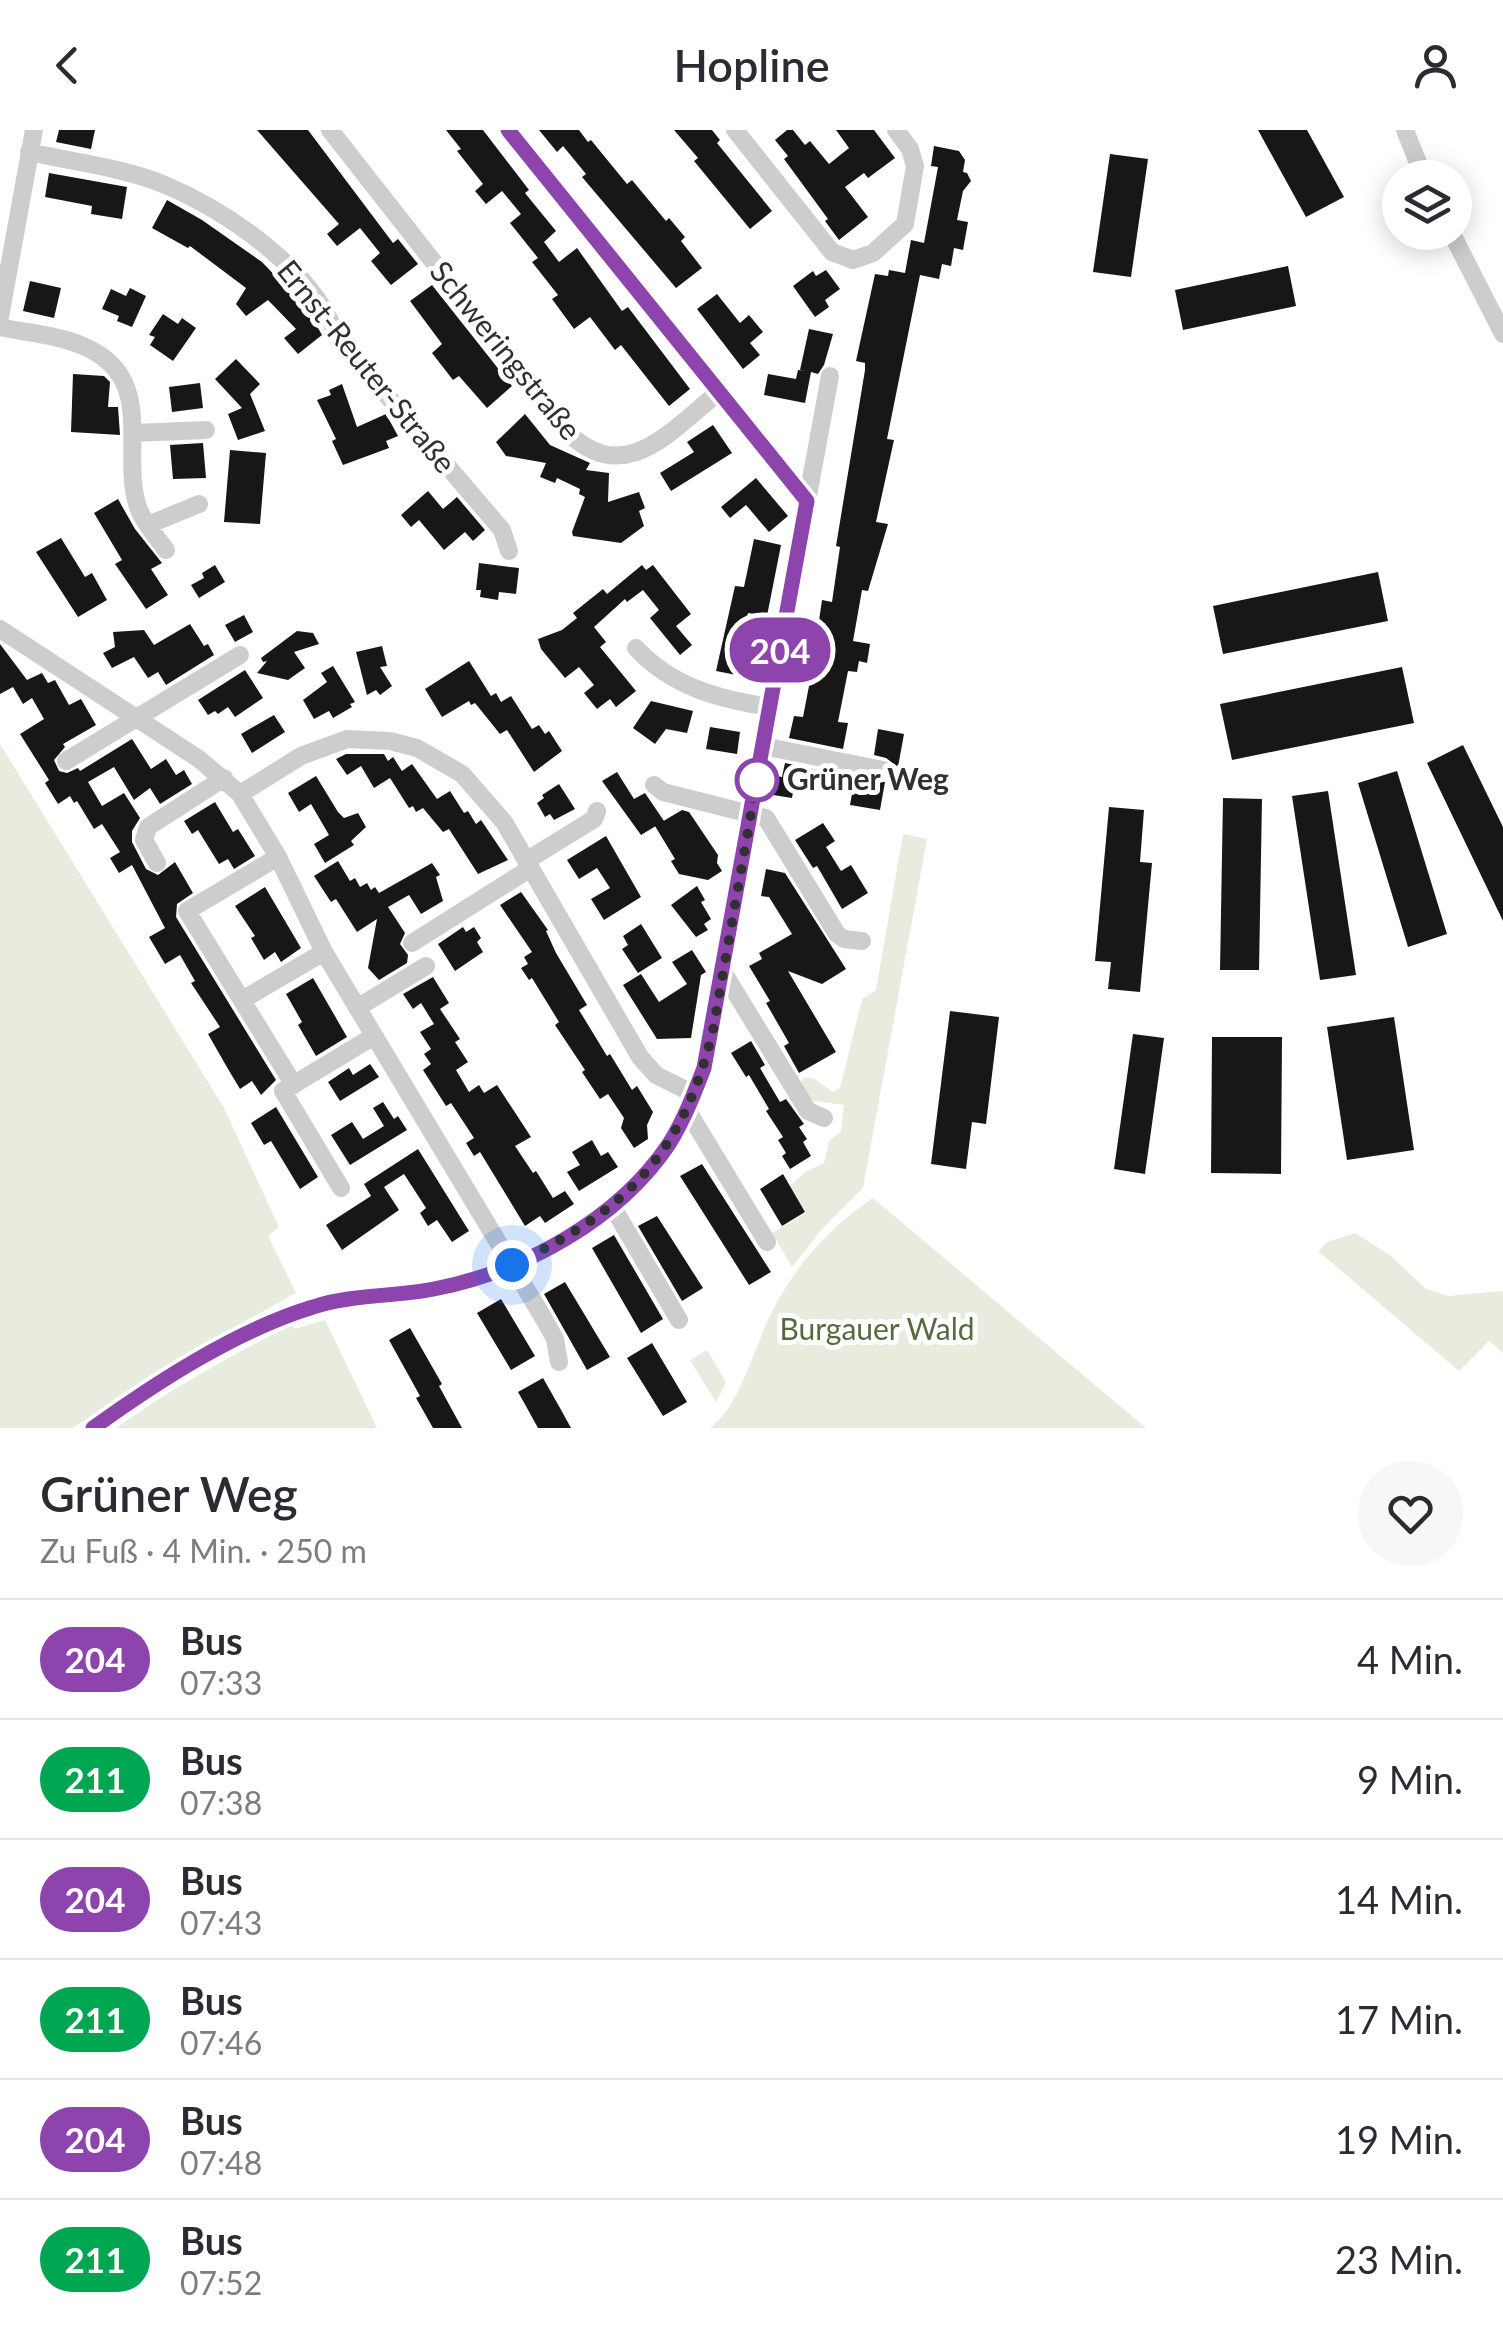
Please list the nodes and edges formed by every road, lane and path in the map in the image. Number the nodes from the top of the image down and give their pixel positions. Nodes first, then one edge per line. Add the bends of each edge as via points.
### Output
1 (34, 130) edge
2 (330, 130) edge
3 (508, 130) edge
4 (735, 130) edge
5 (896, 130) edge
6 (1405, 130) edge
7 (29, 152) junction
8 (1417, 160) edge
9 (1460, 250) edge
10 (0, 317) edge
11 (0, 327) edge
12 (1503, 334) edge
13 (830, 376) dead end
14 (719, 392) junction
15 (206, 430) dead end
16 (134, 432) junction
17 (807, 501) junction
18 (199, 504) dead end
19 (148, 526) junction
20 (166, 550) dead end
21 (509, 551) dead end
22 (0, 629) edge
23 (636, 648) dead end
24 (240, 654) dead end
25 (770, 707) junction
26 (138, 718) junction
27 (763, 746) junction
28 (66, 761) dead end
29 (883, 770) dead end
30 (224, 778) junction
31 (654, 785) dead end
32 (240, 794) junction
33 (597, 811) dead end
34 (751, 813) junction
35 (278, 857) junction
36 (157, 863) dead end
37 (528, 864) junction
38 (862, 941) dead end
39 (412, 943) dead end
40 (324, 952) junction
41 (426, 966) dead end
42 (723, 972) junction
43 (242, 1000) junction
44 (357, 1008) junction
45 (374, 1036) junction
46 (294, 1084) junction
47 (691, 1102) junction
48 (824, 1118) dead end
49 (341, 1188) dead end
50 (612, 1206) junction
51 (767, 1242) dead end
52 (512, 1265) junction
53 (679, 1320) dead end
54 (560, 1362) dead end
55 (93, 1428) edge

1 - 7 street
2 - 14 street, Schweringstraße via 582,447 613,457 646,450
3 - 14 street
4 - 5 street via 832,252 853,260 873,253 906,224 915,166
6 - 8 street
7 - 10 street
7 - 21 street, Ernst-Reuter-Straße via 162,184 251,234 322,306 336,338 502,530
9 - 12 street
11 - 16 street via 81,345 108,362 127,389
13 - 17 street
14 - 17 street
15 - 16 street
16 - 19 street via 137,502
17 - 25 street
18 - 19 street
19 - 20 street
22 - 26 street
23 - 25 street via 652,666 688,686
24 - 26 street
25 - 27 street
26 - 28 street
26 - 30 street
27 - 29 street
27 - 34 street
30 - 32 street
30 - 36 street via 148,827 144,840
31 - 34 street
32 - 35 street
32 - 37 street via 324,744 390,740 462,774 504,822
33 - 37 street
34 - 38 street via 766,818 837,934
34 - 42 street
35 - 40 street
35 - 43 street via 187,911
37 - 39 street
37 - 47 street via 640,1057
40 - 43 street
40 - 44 street
41 - 44 street
42 - 47 street
42 - 48 street via 808,1111
43 - 46 street
44 - 45 street
45 - 46 street
45 - 52 street
46 - 49 street via 283,1091
47 - 50 street via 669,1144
47 - 51 street
50 - 52 street
50 - 53 street
52 - 54 street via 555,1339
52 - 55 street via 474,1280 330,1302 288,1316 186,1368

